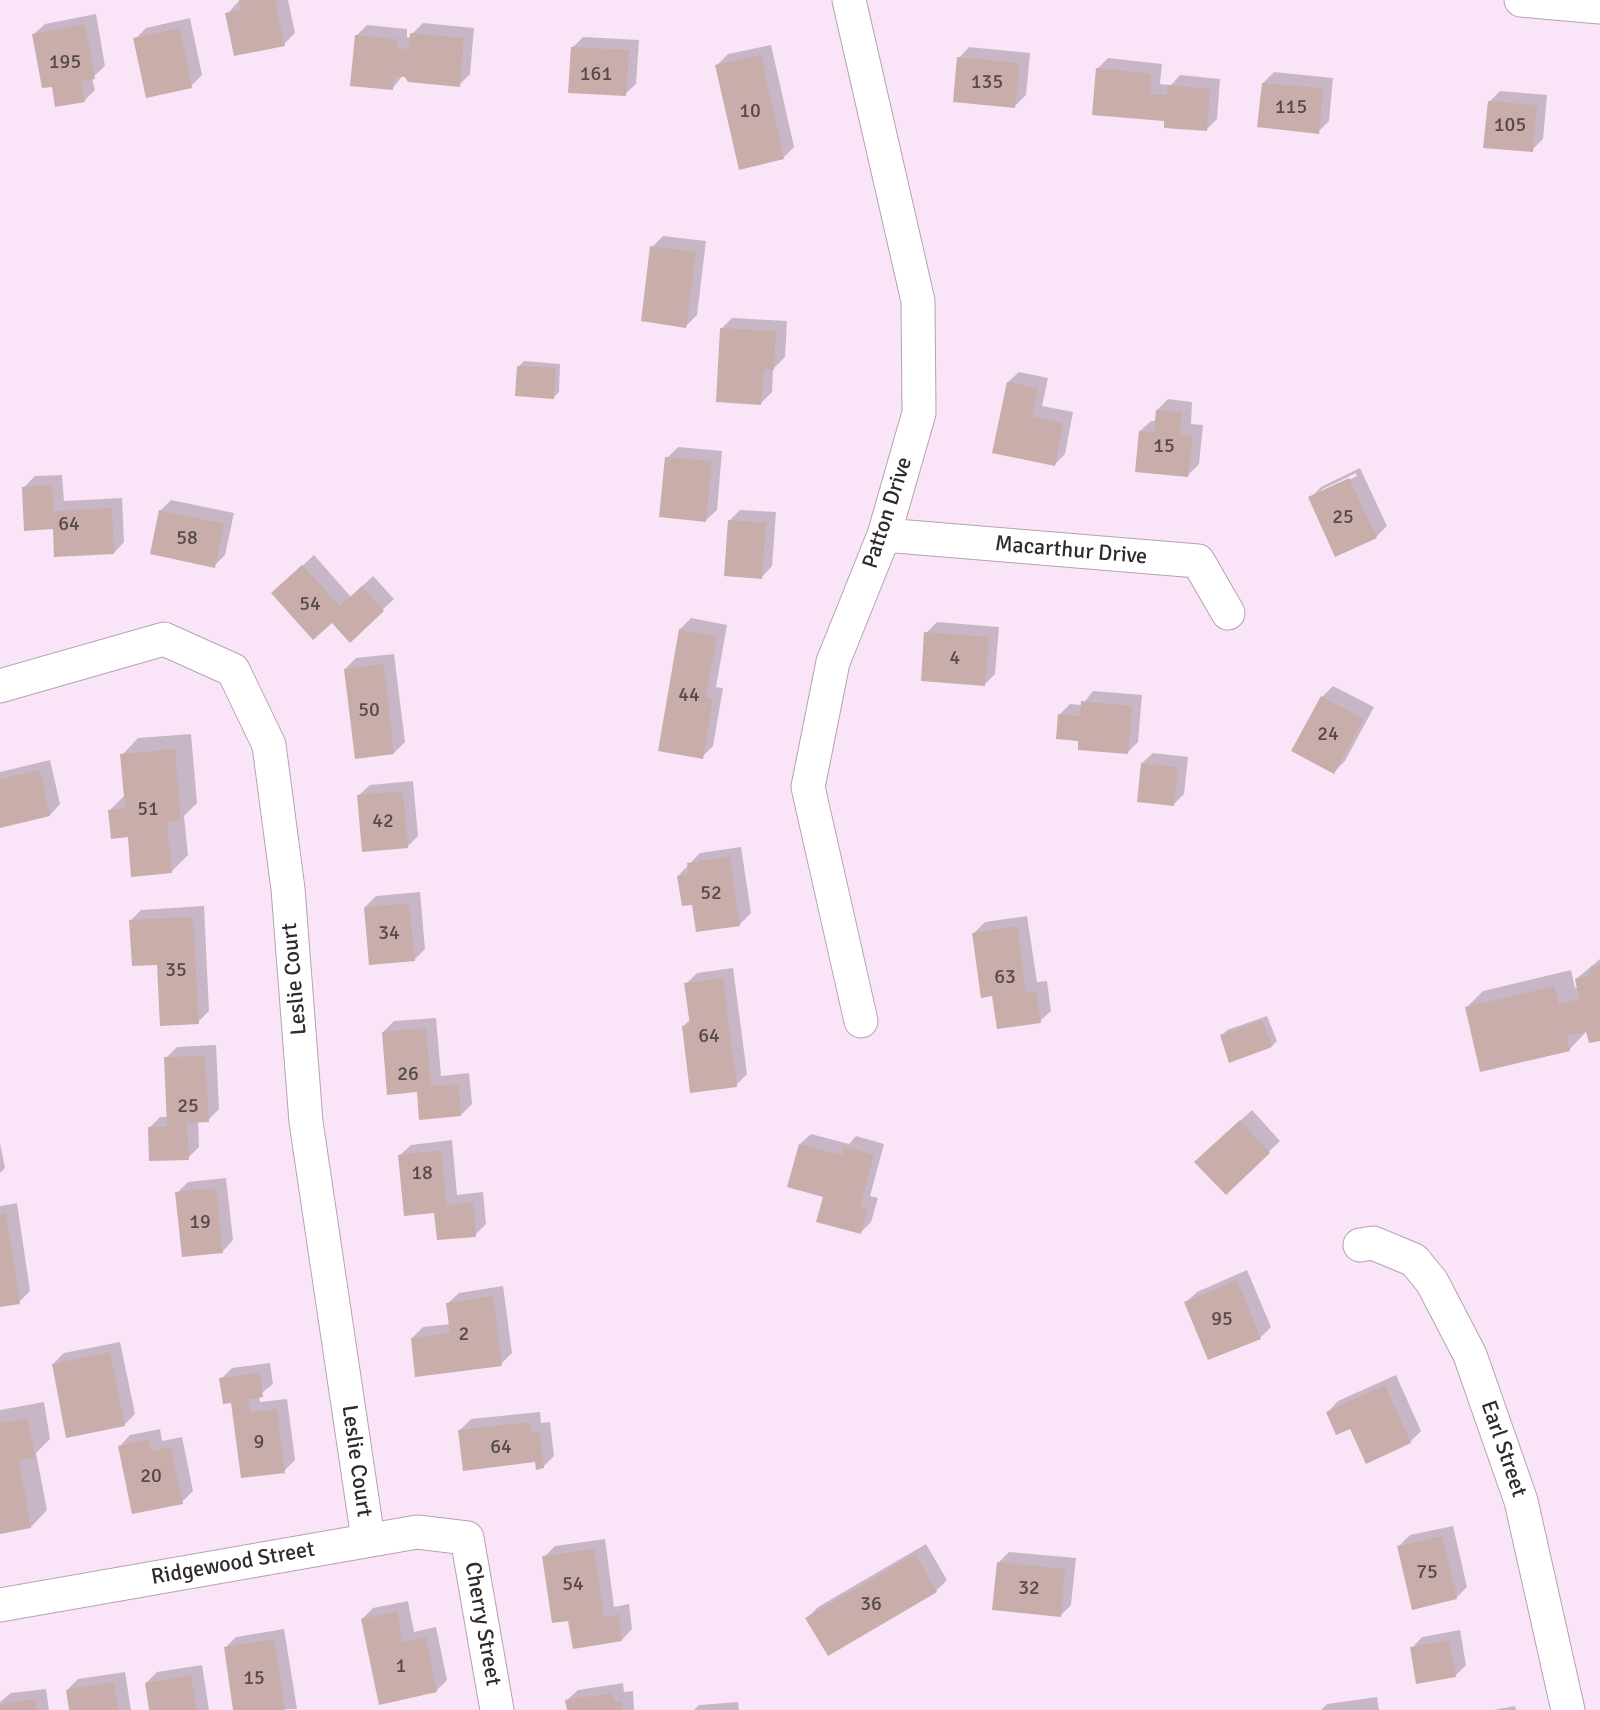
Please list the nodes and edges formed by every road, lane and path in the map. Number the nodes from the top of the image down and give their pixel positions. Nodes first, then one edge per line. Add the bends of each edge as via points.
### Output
1 (849, 0) edge
2 (1521, 0) edge
3 (1600, 7) edge
4 (884, 535) junction
5 (1228, 613) dead end
6 (0, 686) edge
7 (861, 1021) dead end
8 (1360, 1245) dead end
9 (467, 1538) joint
10 (368, 1539) junction
11 (0, 1605) edge
12 (497, 1710) edge
13 (1568, 1710) edge

1 - 4 street, Patton Drive via 918,301 920,413
2 - 3 street
4 - 5 street, Macarthur Drive via 1198,561
4 - 7 street, Patton Drive via 833,662 808,787
6 - 10 street, Leslie Court via 164,639 233,670 269,745 288,888 306,1122
8 - 13 street, Earl Street via 1373,1243 1414,1260 1432,1282 1470,1355 1521,1501
9 - 10 street, Ridgewood Street via 417,1532
9 - 12 street, Cherry Street
10 - 11 street, Ridgewood Street

